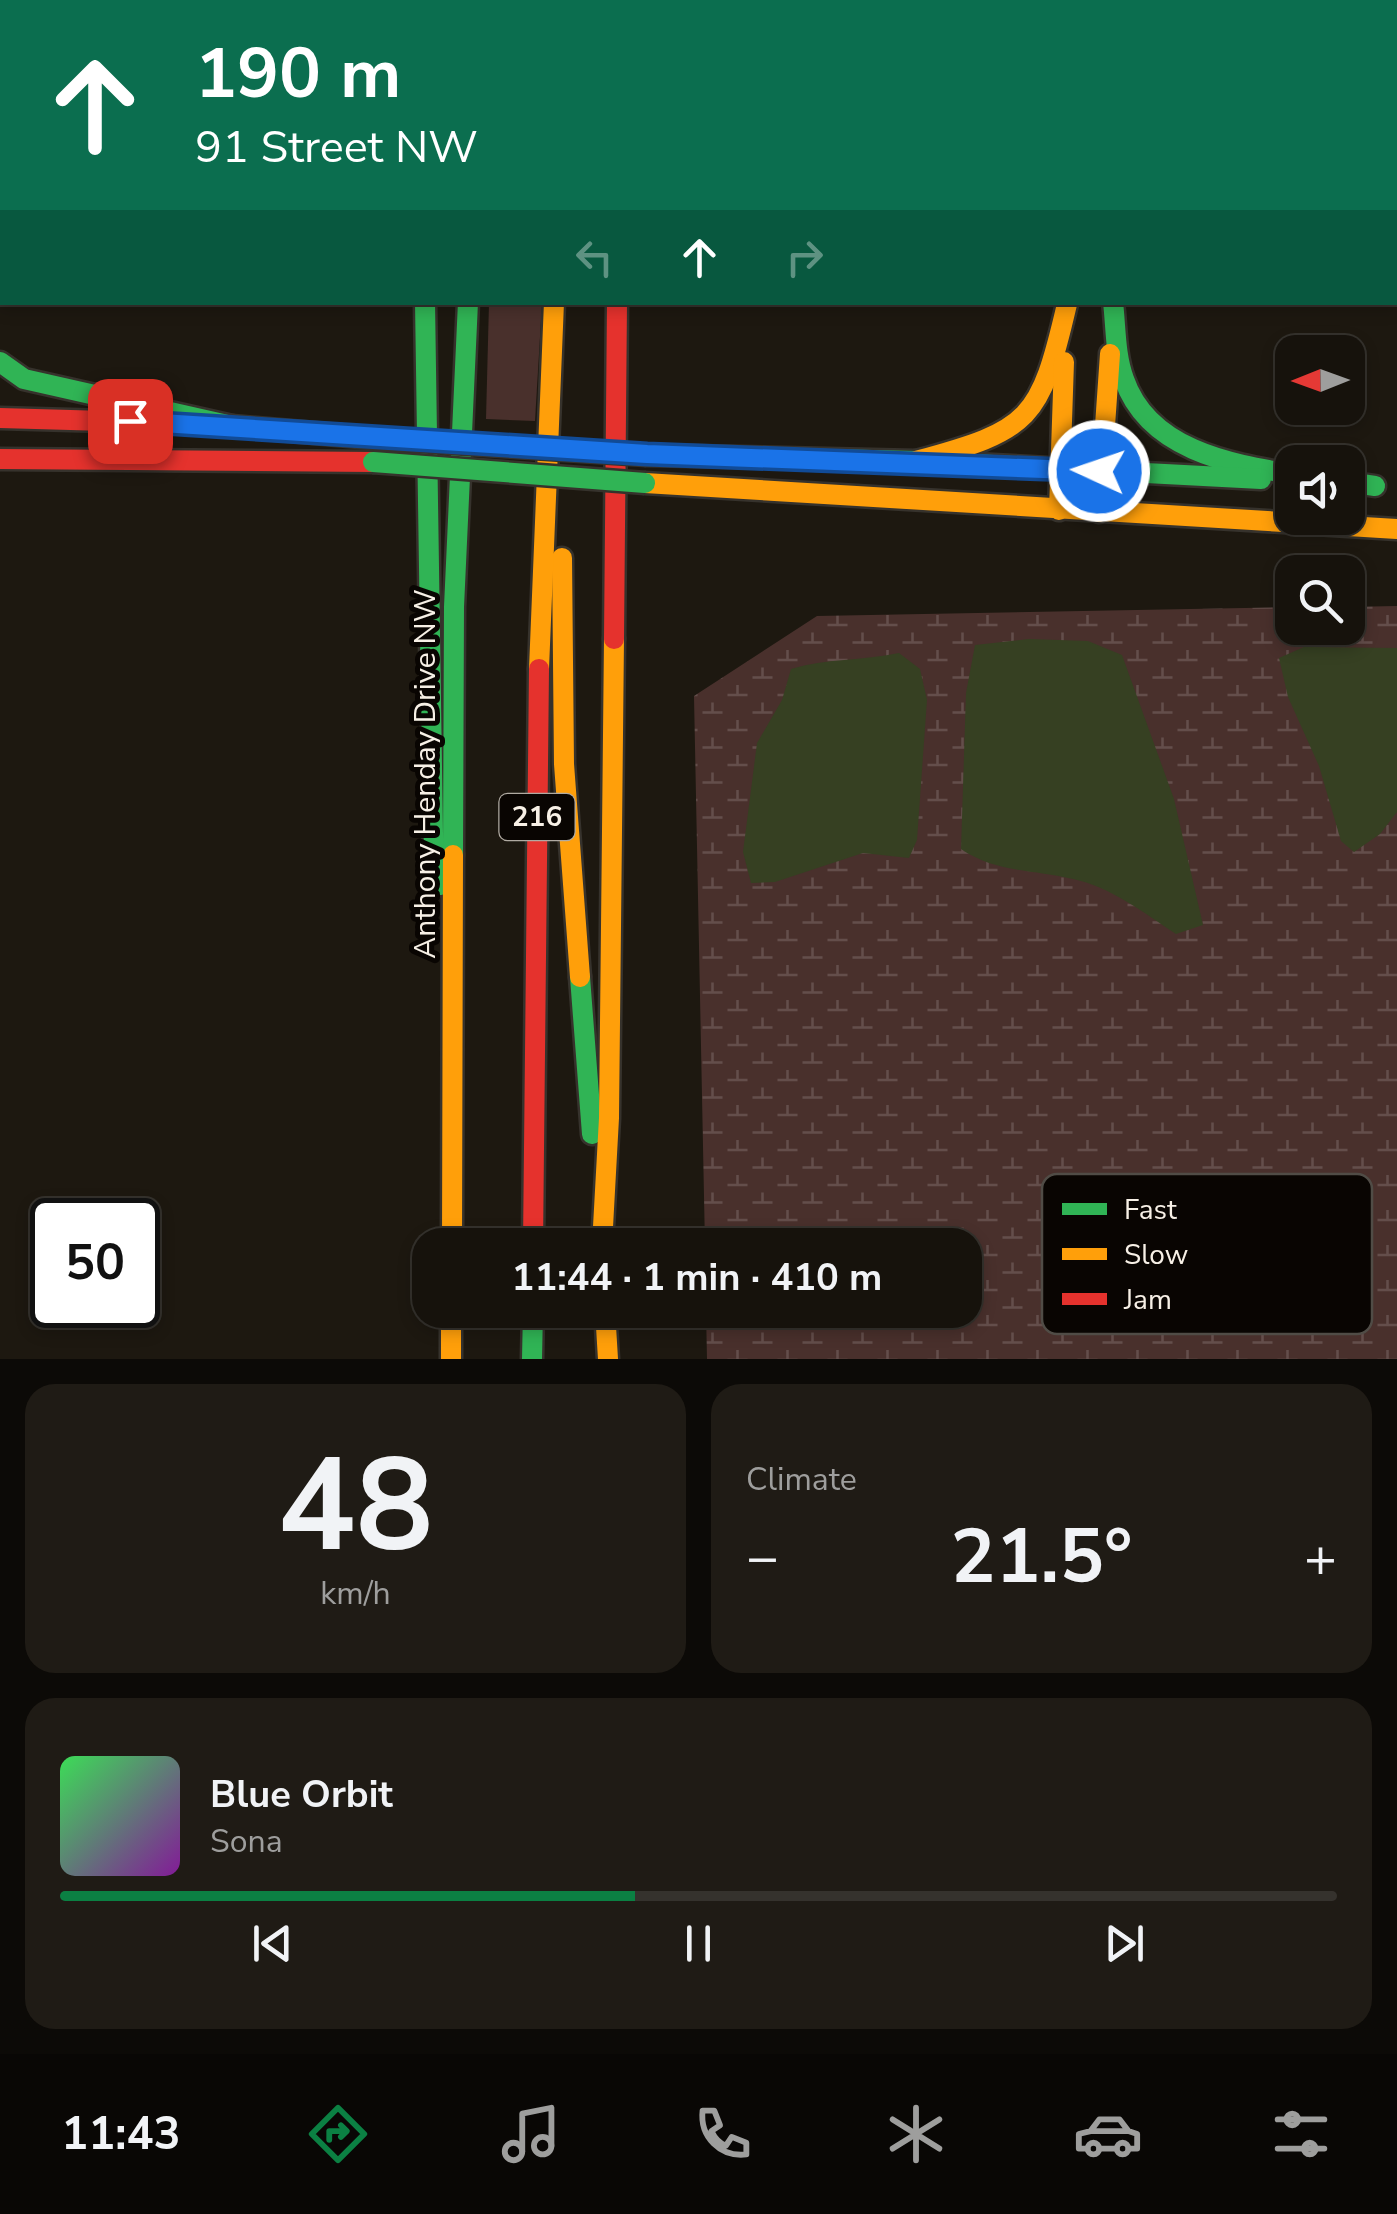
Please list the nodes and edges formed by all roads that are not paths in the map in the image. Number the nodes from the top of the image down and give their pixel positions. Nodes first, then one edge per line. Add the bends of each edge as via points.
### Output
1 (425, 305) edge
2 (468, 305) edge
3 (554, 305) edge
4 (617, 305) edge
5 (1067, 305) edge
6 (1067, 305) edge
7 (1112, 305) edge
8 (1112, 305) edge
9 (0, 362) edge
10 (549, 389) junction
11 (0, 418) edge
12 (232, 426) junction
13 (0, 459) edge
14 (916, 461) junction
15 (1060, 469) junction
16 (1099, 471) junction
17 (1275, 473) edge
18 (1275, 476) edge
19 (1365, 485) edge
20 (1397, 487) edge
21 (1059, 510) junction
22 (1099, 512) junction
23 (1397, 529) edge
24 (454, 996) junction
25 (452, 1228) edge
26 (534, 1228) edge
27 (600, 1228) edge
28 (602, 1228) edge
29 (451, 1328) edge
30 (532, 1328) edge
31 (606, 1328) edge
32 (450, 1359) edge
33 (532, 1359) edge
34 (608, 1359) edge

1 - 24 main road via 432,833
2 - 24 main road, Anthony Henday Drive NW via 454,607
3 - 10 main road, 216
4 - 28 main road via 609,1118
5 - 14 main road via 1049,385 1031,414 1003,437
6 - 15 main road
7 - 16 main road
8 - 17 main road via 1125,384 1149,422 1188,448
9 - 12 main road via 24,379
10 - 26 main road, 216 via 538,700
10 - 27 main road via 562,538 565,780
11 - 12 main road
12 - 14 main road, bridge via 647,454
13 - 21 main road, bridge via 373,462
14 - 15 main road
15 - 16 main road
15 - 21 main road
16 - 18 main road
16 - 22 main road
19 - 20 main road
21 - 22 main road
22 - 23 main road
24 - 25 main road, Anthony Henday Drive NW
29 - 32 main road
30 - 33 main road
31 - 34 main road

